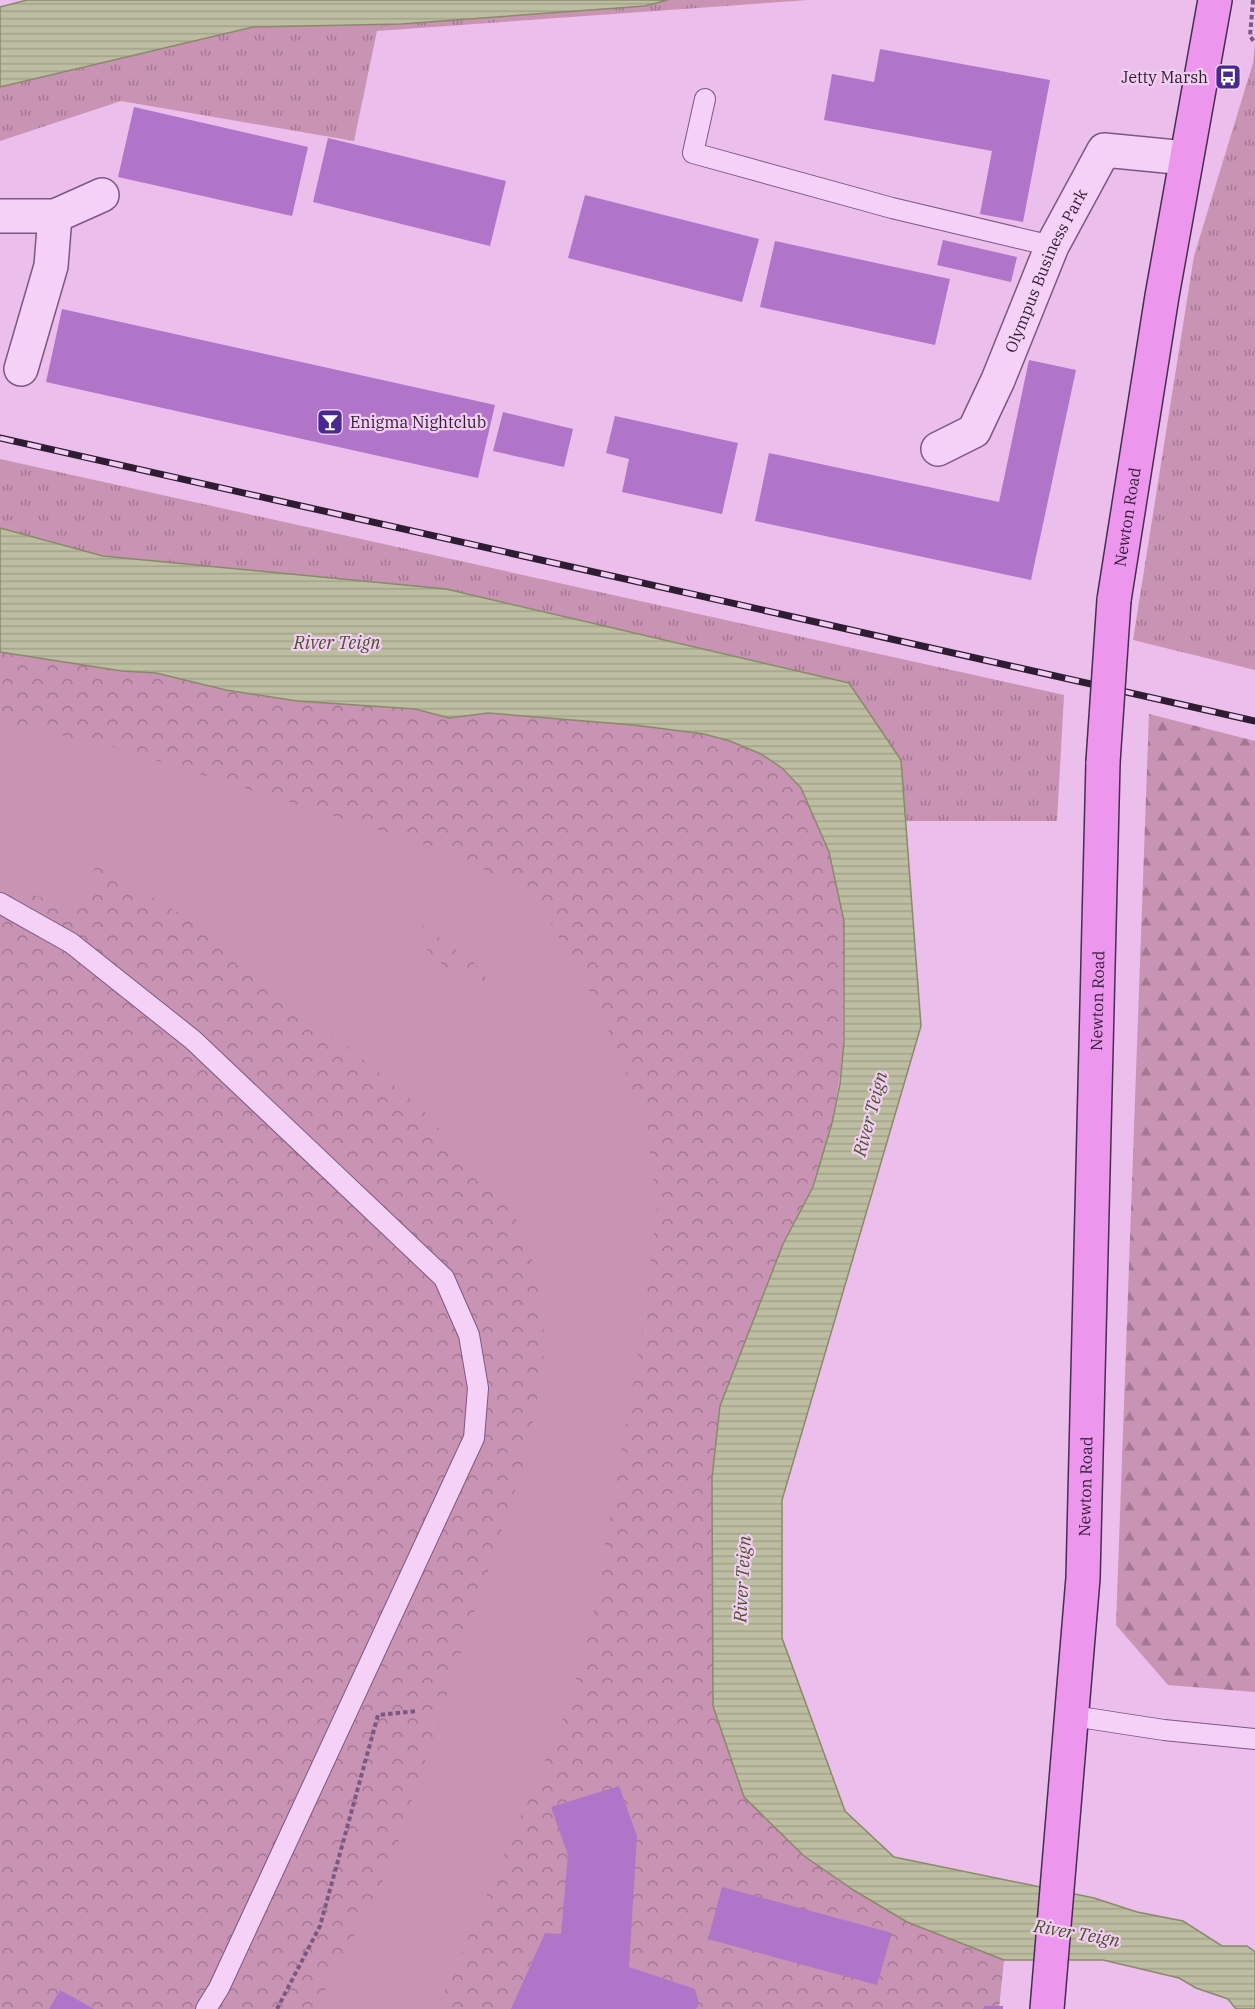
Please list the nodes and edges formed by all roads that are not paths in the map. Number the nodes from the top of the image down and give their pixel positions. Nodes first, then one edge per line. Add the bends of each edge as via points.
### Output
1 (1215, 0) edge
2 (705, 99) dead end
3 (1186, 158) junction
4 (102, 195) dead end
5 (0, 216) edge
6 (56, 216) junction
7 (1052, 246) junction
8 (21, 369) dead end
9 (938, 449) dead end
10 (0, 903) edge
11 (1073, 1716) junction
12 (1255, 1739) edge
13 (1047, 2003) edge
14 (206, 2009) edge

1 - 3 main road, Newton Road
2 - 7 lane via 693,153 892,208
3 - 7 street, Olympus Business Park via 1104,150
3 - 11 main road, Newton Road, bridge via 1114,600 1103,762 1083,1578
4 - 6 street
5 - 6 street
6 - 8 street via 51,266
7 - 9 street, Olympus Business Park via 974,431
10 - 14 lane via 71,943 193,1040 444,1278 469,1335 478,1388 474,1438
11 - 12 lane
11 - 13 main road, Newton Road

